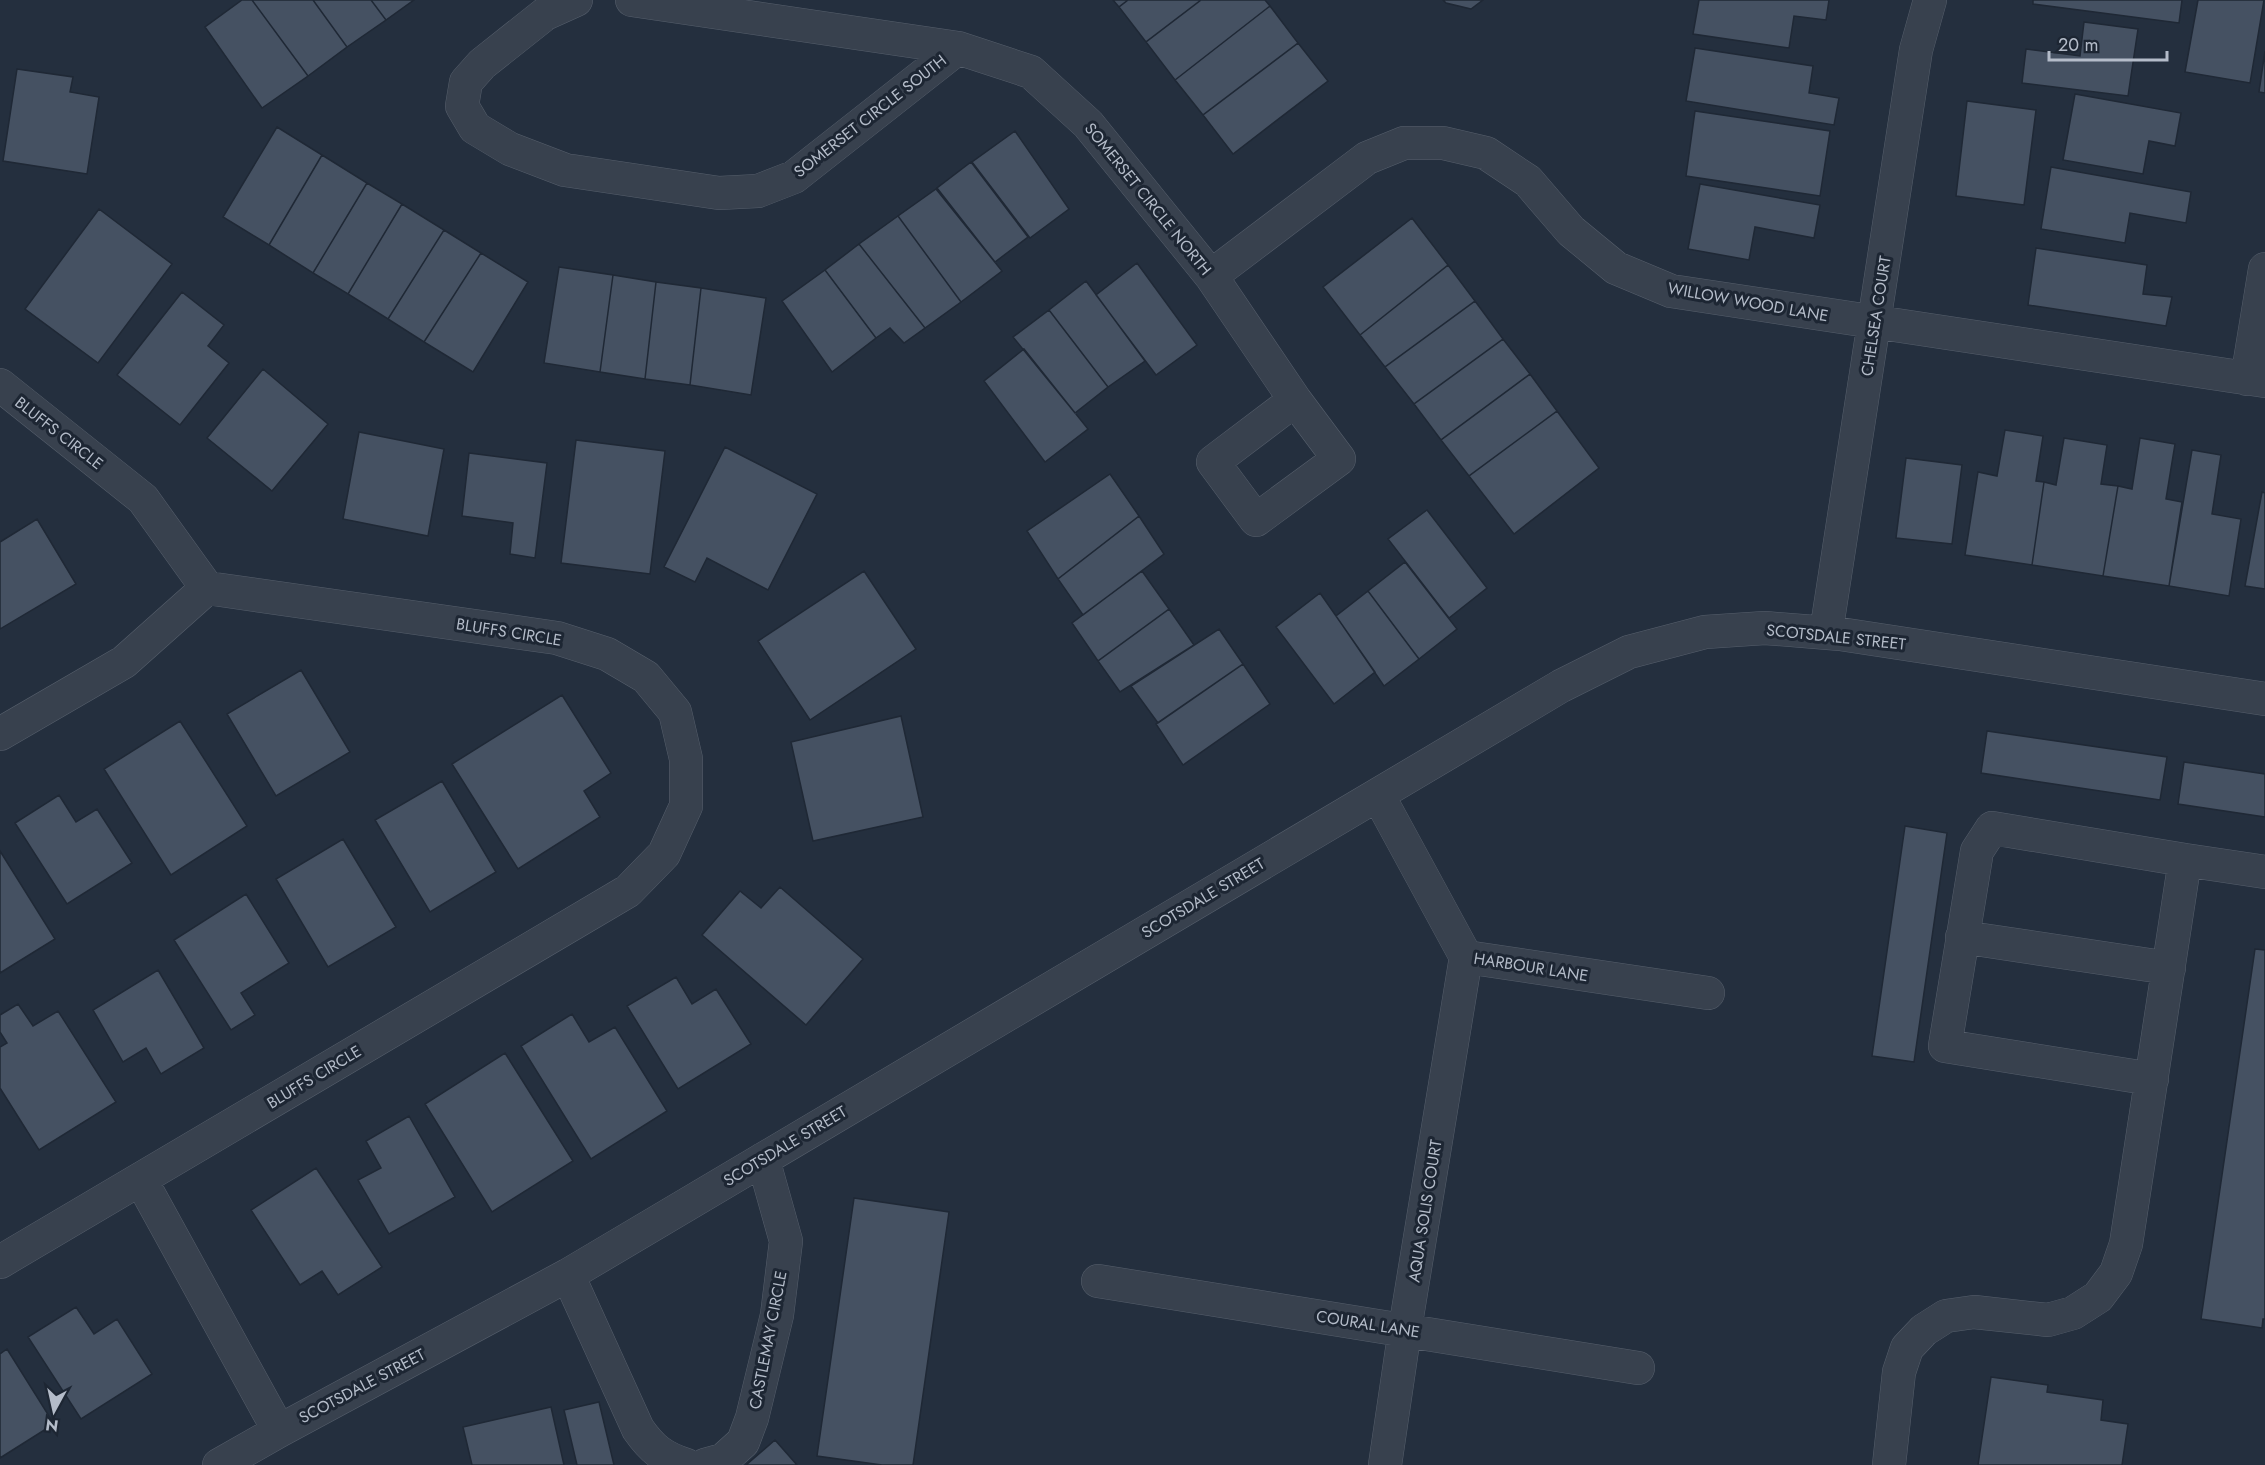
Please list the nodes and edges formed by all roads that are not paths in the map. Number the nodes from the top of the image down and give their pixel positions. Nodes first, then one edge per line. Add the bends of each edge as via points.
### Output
1 (576, 0) edge
2 (632, 0) edge
3 (1930, 0) edge
4 (958, 48) junction
5 (2265, 269) edge
6 (1211, 276) junction
7 (1875, 323) junction
8 (2256, 380) edge
9 (0, 385) edge
10 (1295, 400) dead end
11 (207, 588) junction
12 (1826, 633) junction
13 (2265, 699) edge
14 (0, 734) edge
15 (1378, 795) junction
16 (2185, 860) junction
17 (2265, 872) edge
18 (1962, 937) junction
19 (1466, 957) junction
20 (2169, 968) junction
21 (1708, 993) dead end
22 (2152, 1079) junction
23 (763, 1159) junction
24 (141, 1180) junction
25 (0, 1262) edge
26 (568, 1275) junction
27 (1098, 1281) dead end
28 (1405, 1329) junction
29 (1638, 1368) dead end
30 (279, 1431) junction
31 (219, 1465) edge
32 (686, 1465) edge
33 (705, 1465) edge
34 (1385, 1465) edge
35 (1889, 1465) edge

1 - 4 street, SOMERSET CIRCLE SOUTH via 545,14 482,64 466,82 462,106 475,128 510,149 565,170 719,193 758,191 794,177
2 - 4 street, SOMERSET CIRCLE SOUTH
3 - 7 street, CHELSEA COURT via 1916,50
4 - 6 street, SOMERSET CIRCLE NORTH via 1031,72 1088,124
5 - 8 street
6 - 7 street, WILLOW WOOD LANE via 1367,158 1404,143 1443,143 1486,153 1528,182 1571,231 1616,268 1660,287
6 - 10 street, SOMERSET CIRCLE NORTH
7 - 8 street, WILLOW WOOD LANE
7 - 12 street, CHELSEA COURT
9 - 11 street, BLUFFS CIRCLE via 143,499
11 - 14 street via 124,662
11 - 24 street, BLUFFS CIRCLE via 557,638 607,654 646,677 675,712 686,759 686,806 664,854 628,891
12 - 13 street, SCOTSDALE STREET
12 - 15 street, SCOTSDALE STREET via 1766,628 1705,632 1629,652 1561,686
15 - 19 street, HARBOUR LANE
15 - 23 street, SCOTSDALE STREET
16 - 17 street
16 - 18 street via 1992,828 1977,851
16 - 20 street
18 - 20 street
18 - 22 street via 1945,1046
19 - 21 street, HARBOUR LANE
19 - 28 street, AQUA SOLIS COURT
20 - 22 street
22 - 35 street via 2126,1244 2116,1273 2098,1297 2073,1312 2048,1320 1974,1312 1946,1316 1924,1330 1907,1348 1899,1372
23 - 26 street, SCOTSDALE STREET
23 - 33 street, CASTLEMAY CIRCLE via 786,1241 777,1315 743,1442 723,1460
24 - 25 street, BLUFFS CIRCLE
24 - 30 street
26 - 30 street, SCOTSDALE STREET
26 - 32 street via 638,1429 649,1446 669,1460
27 - 28 street, COURAL LANE
28 - 29 street, COURAL LANE
28 - 34 street, AQUA SOLIS COURT
30 - 31 street, SCOTSDALE STREET

